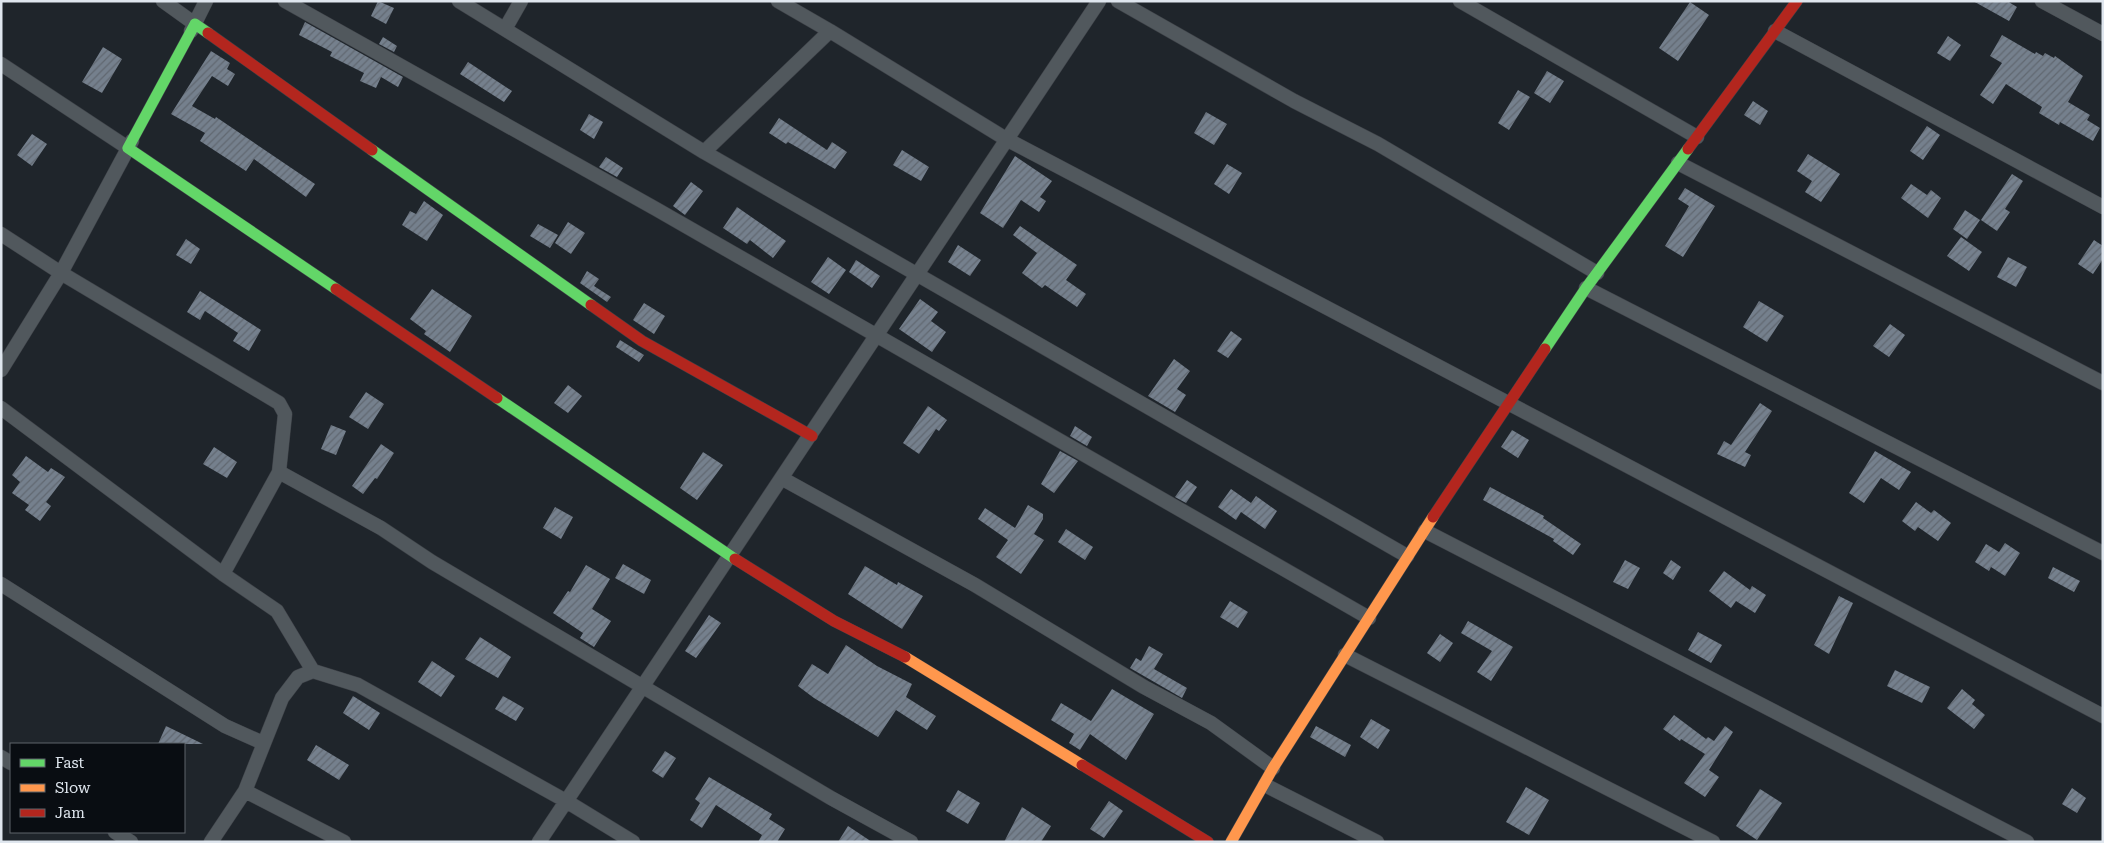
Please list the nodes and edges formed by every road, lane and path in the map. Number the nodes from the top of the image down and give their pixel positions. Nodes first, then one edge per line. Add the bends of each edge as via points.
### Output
1 (163, 1) edge
2 (206, 1) edge
3 (285, 1) edge
4 (459, 1) edge
5 (521, 1) edge
6 (778, 1) edge
7 (1099, 1) edge
8 (1118, 1) edge
9 (1460, 1) edge
10 (1797, 1) edge
11 (2042, 1) edge
12 (195, 24) junction
13 (505, 30) junction
14 (830, 31) junction
15 (1775, 31) junction
16 (2103, 34) edge
17 (1, 64) edge
18 (1697, 137) junction
19 (1006, 139) junction
20 (128, 148) junction
21 (704, 152) junction
22 (1678, 163) junction
23 (2103, 207) edge
24 (1, 234) edge
25 (61, 272) junction
26 (1598, 273) junction
27 (916, 275) junction
28 (1586, 288) junction
29 (877, 337) junction
30 (1, 370) edge
31 (2103, 383) edge
32 (1509, 405) junction
33 (1, 408) edge
34 (812, 436) junction
35 (279, 472) junction
36 (783, 479) junction
37 (1425, 531) junction
38 (2103, 553) edge
39 (730, 556) junction
40 (1407, 556) junction
41 (222, 574) junction
42 (1, 584) edge
43 (1369, 618) junction
44 (1344, 655) junction
45 (313, 671) junction
46 (642, 684) junction
47 (2103, 716) edge
48 (263, 743) junction
49 (1273, 768) junction
50 (1265, 785) junction
51 (245, 791) junction
52 (566, 801) junction
53 (117, 833) edge
54 (131, 842) edge
55 (211, 842) edge
56 (344, 842) edge
57 (539, 842) edge
58 (633, 842) edge
59 (910, 842) edge
60 (1208, 842) edge
61 (1231, 842) edge
62 (1377, 842) edge
63 (1713, 842) edge
64 (2027, 842) edge

1 - 12 street
2 - 12 street
3 - 29 street
4 - 13 street
5 - 13 street
6 - 14 street
7 - 19 street
8 - 26 street via 1294,101 1378,144
9 - 18 street
10 - 15 street
11 - 16 street
12 - 20 street
12 - 34 street via 642,341
13 - 21 street
14 - 19 street
14 - 21 street
15 - 18 street
15 - 23 street
17 - 20 street
18 - 22 street
19 - 27 street
19 - 32 street
20 - 25 street
20 - 39 street
21 - 27 street
22 - 26 street
22 - 31 street
24 - 25 street
25 - 30 street
25 - 35 street via 279,403 285,414
26 - 28 street
27 - 29 street
27 - 40 street
28 - 32 street
28 - 38 street
29 - 34 street
29 - 43 street
32 - 37 street
32 - 47 street
33 - 41 street
34 - 36 street
35 - 41 street
35 - 46 street via 381,528 432,562
36 - 39 street
36 - 49 street via 975,585 1144,687 1211,723
37 - 40 street
37 - 64 street
39 - 46 street
39 - 60 street via 834,621 894,650
40 - 43 street
41 - 45 street via 277,611
42 - 48 street via 226,726
43 - 44 street
44 - 49 street
44 - 63 street
45 - 48 street via 298,677 282,698
45 - 52 street via 358,685
46 - 52 street
46 - 59 street
48 - 51 street
49 - 50 street
50 - 61 street
50 - 62 street
51 - 55 street
51 - 56 street
52 - 57 street
52 - 58 street
53 - 54 street

